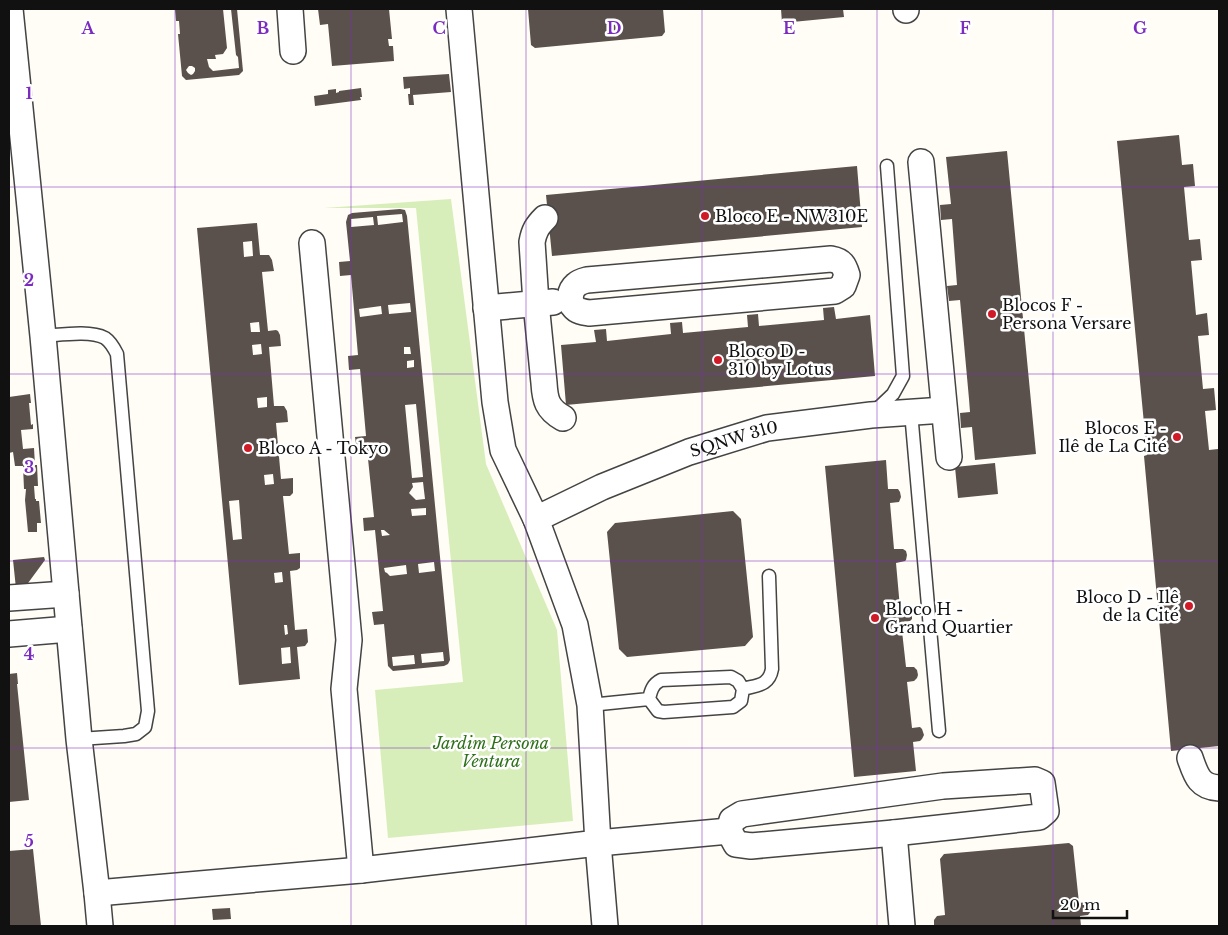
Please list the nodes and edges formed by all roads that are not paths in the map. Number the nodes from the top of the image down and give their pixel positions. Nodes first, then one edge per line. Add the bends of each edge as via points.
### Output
1 (10, 9) edge
2 (290, 9) edge
3 (459, 9) edge
4 (294, 51) dead end
5 (921, 162) dead end
6 (887, 166) dead end
7 (545, 218) dead end
8 (312, 243) dead end
9 (570, 301) junction
10 (536, 304) junction
11 (486, 308) junction
12 (43, 336) junction
13 (944, 410) junction
14 (910, 412) junction
15 (871, 415) junction
16 (563, 418) dead end
17 (949, 457) dead end
18 (536, 519) junction
19 (769, 576) dead end
20 (66, 594) junction
21 (9, 598) edge
22 (70, 629) junction
23 (9, 634) edge
24 (743, 689) junction
25 (649, 699) junction
26 (590, 706) junction
27 (939, 731) dead end
28 (79, 739) junction
29 (1190, 758) dead end
30 (1219, 788) edge
31 (729, 831) junction
32 (894, 833) junction
33 (598, 843) junction
34 (361, 870) junction
35 (98, 893) junction
36 (100, 926) edge
37 (605, 926) edge
38 (902, 926) edge

1 - 12 street
2 - 4 street
3 - 11 street
5 - 13 street
6 - 15 lane via 903,376 893,394
7 - 10 street via 537,225 532,242
8 - 34 street via 349,640 344,690
9 - 9 street via 574,308 589,313 835,291 843,286 848,275 838,260 831,259 587,280 576,284
9 - 10 street
10 - 11 street
10 - 16 street via 545,396 548,406
11 - 18 street via 503,450
12 - 20 street
12 - 28 lane via 92,334 106,338 117,354 148,711 145,727 136,734
13 - 14 street, SQNW 310
13 - 17 street
14 - 15 street, SQNW 310
14 - 27 lane
15 - 18 street, SQNW 310 via 767,428 689,452 602,487
18 - 26 street via 575,625
19 - 24 lane via 771,676 766,682
20 - 21 street
20 - 22 street
22 - 23 street
22 - 28 street
24 - 25 lane via 740,701 733,706 664,712 658,711
24 - 25 lane via 732,677 661,680 651,689
25 - 26 lane
26 - 33 street
28 - 35 street
29 - 30 street via 1196,776 1204,783
31 - 32 street via 736,844 751,846
31 - 32 street via 732,820 742,814 943,786 1035,780 1042,783 1046,811 1039,817
31 - 33 street
32 - 38 street
33 - 34 street
33 - 37 street
34 - 35 street
35 - 36 street

